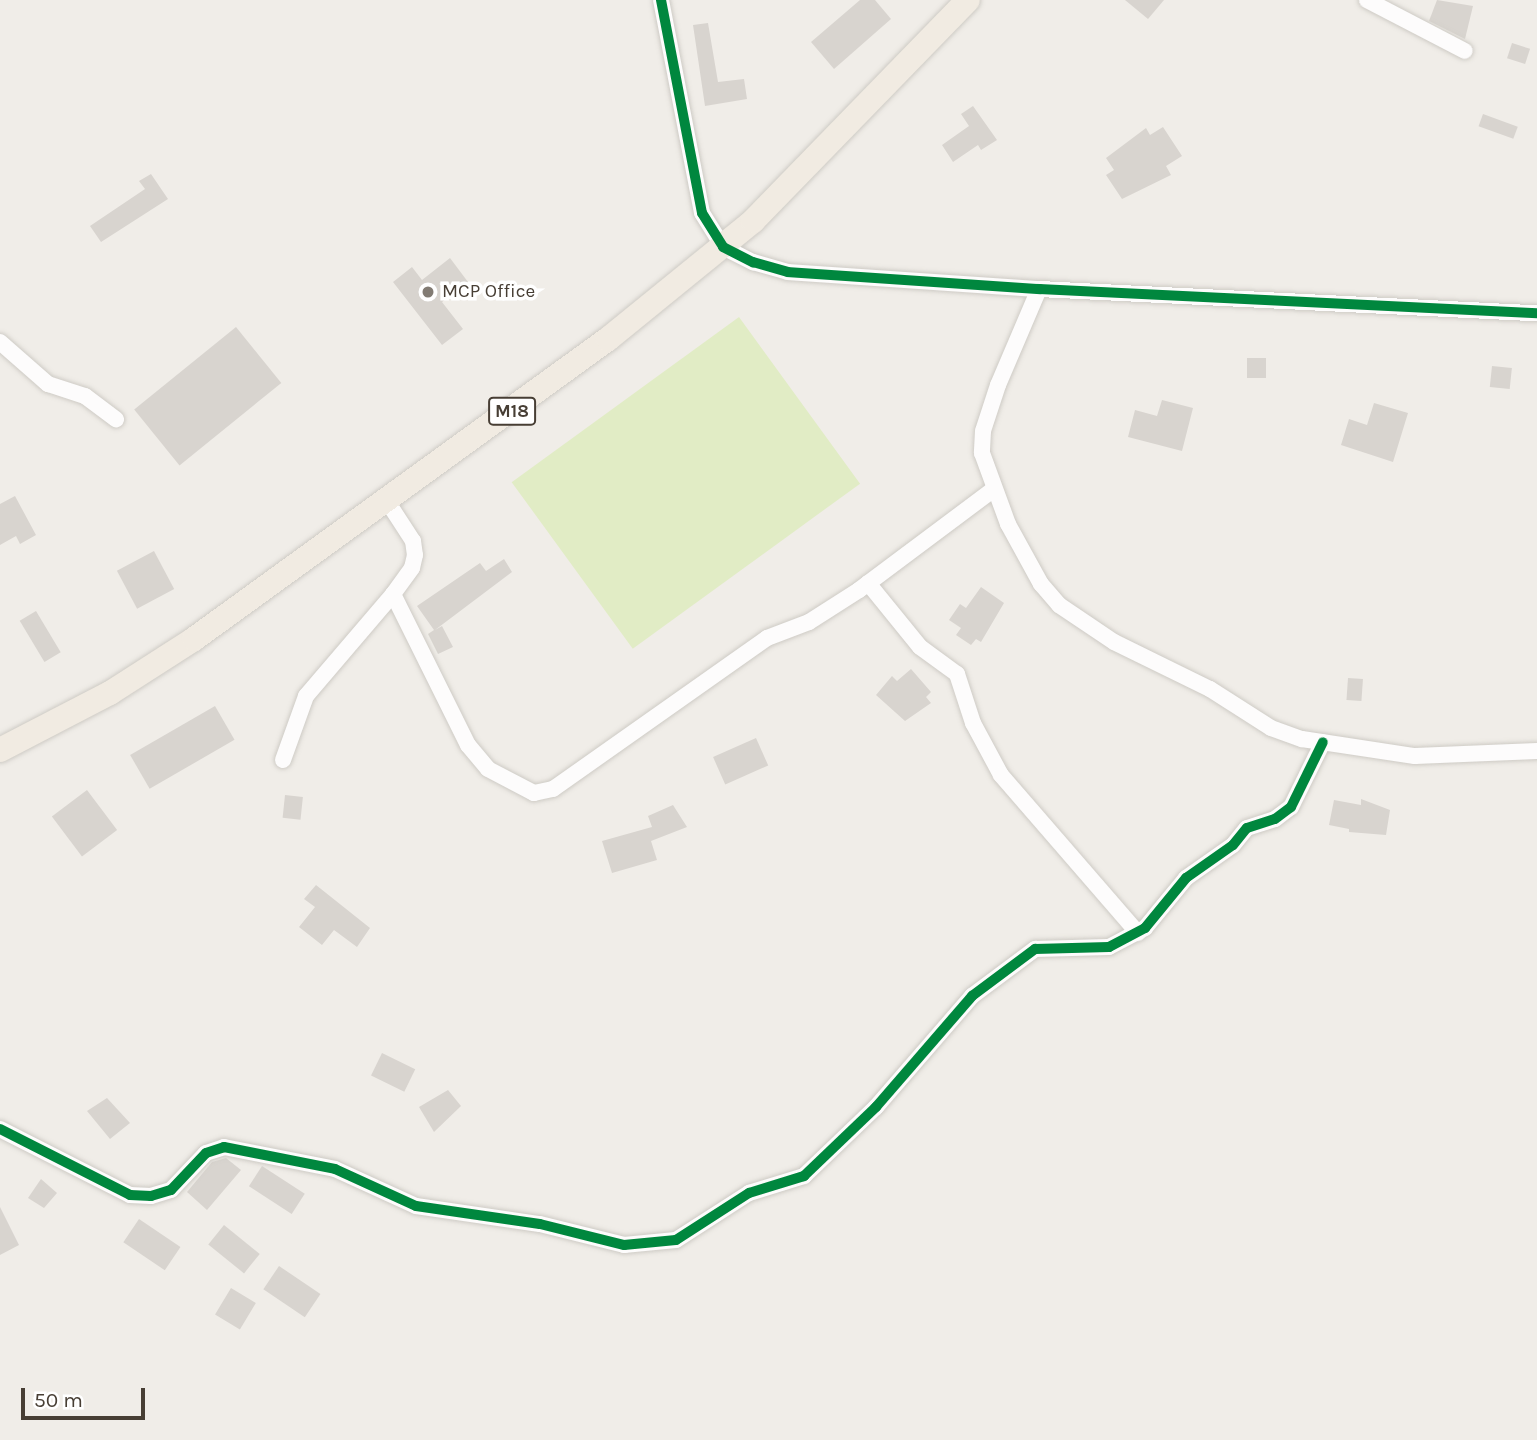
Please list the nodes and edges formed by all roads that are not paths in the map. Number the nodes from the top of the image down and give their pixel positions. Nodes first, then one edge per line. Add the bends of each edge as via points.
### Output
1 (661, 0) edge
2 (968, 0) edge
3 (1367, 0) edge
4 (1465, 51) dead end
5 (723, 247) junction
6 (1039, 289) junction
7 (1537, 313) edge
8 (0, 342) edge
9 (116, 419) dead end
10 (994, 489) junction
11 (387, 500) junction
12 (868, 583) junction
13 (393, 594) junction
14 (1323, 742) junction
15 (0, 750) edge
16 (1537, 751) edge
17 (283, 760) dead end
18 (1138, 933) junction
19 (0, 1129) edge

1 - 5 street via 702,213
2 - 5 main road, M18
3 - 4 street
5 - 6 street via 788,272
5 - 11 main road, M18 via 608,339
6 - 7 street
6 - 10 street via 983,431 982,453
8 - 9 street via 48,384 85,396
10 - 12 street
10 - 14 street via 1032,569 1059,605 1114,642 1210,689 1271,728
11 - 13 street via 413,541 415,555 412,568
11 - 15 main road, M18 via 155,664 110,693
12 - 13 street via 809,622 768,638 553,789 534,793 488,769 468,744
12 - 18 street via 920,647 957,674 973,723 1001,775
13 - 17 street via 306,696
14 - 16 street via 1415,756
14 - 18 street via 1291,807 1275,819 1247,828 1233,845 1186,878
18 - 19 street via 1109,947 1035,948 966,1003 876,1107 804,1176 749,1193 694,1231 655,1245 601,1241 540,1224 416,1206 335,1168 224,1147 206,1153 171,1190 151,1196 130,1195

